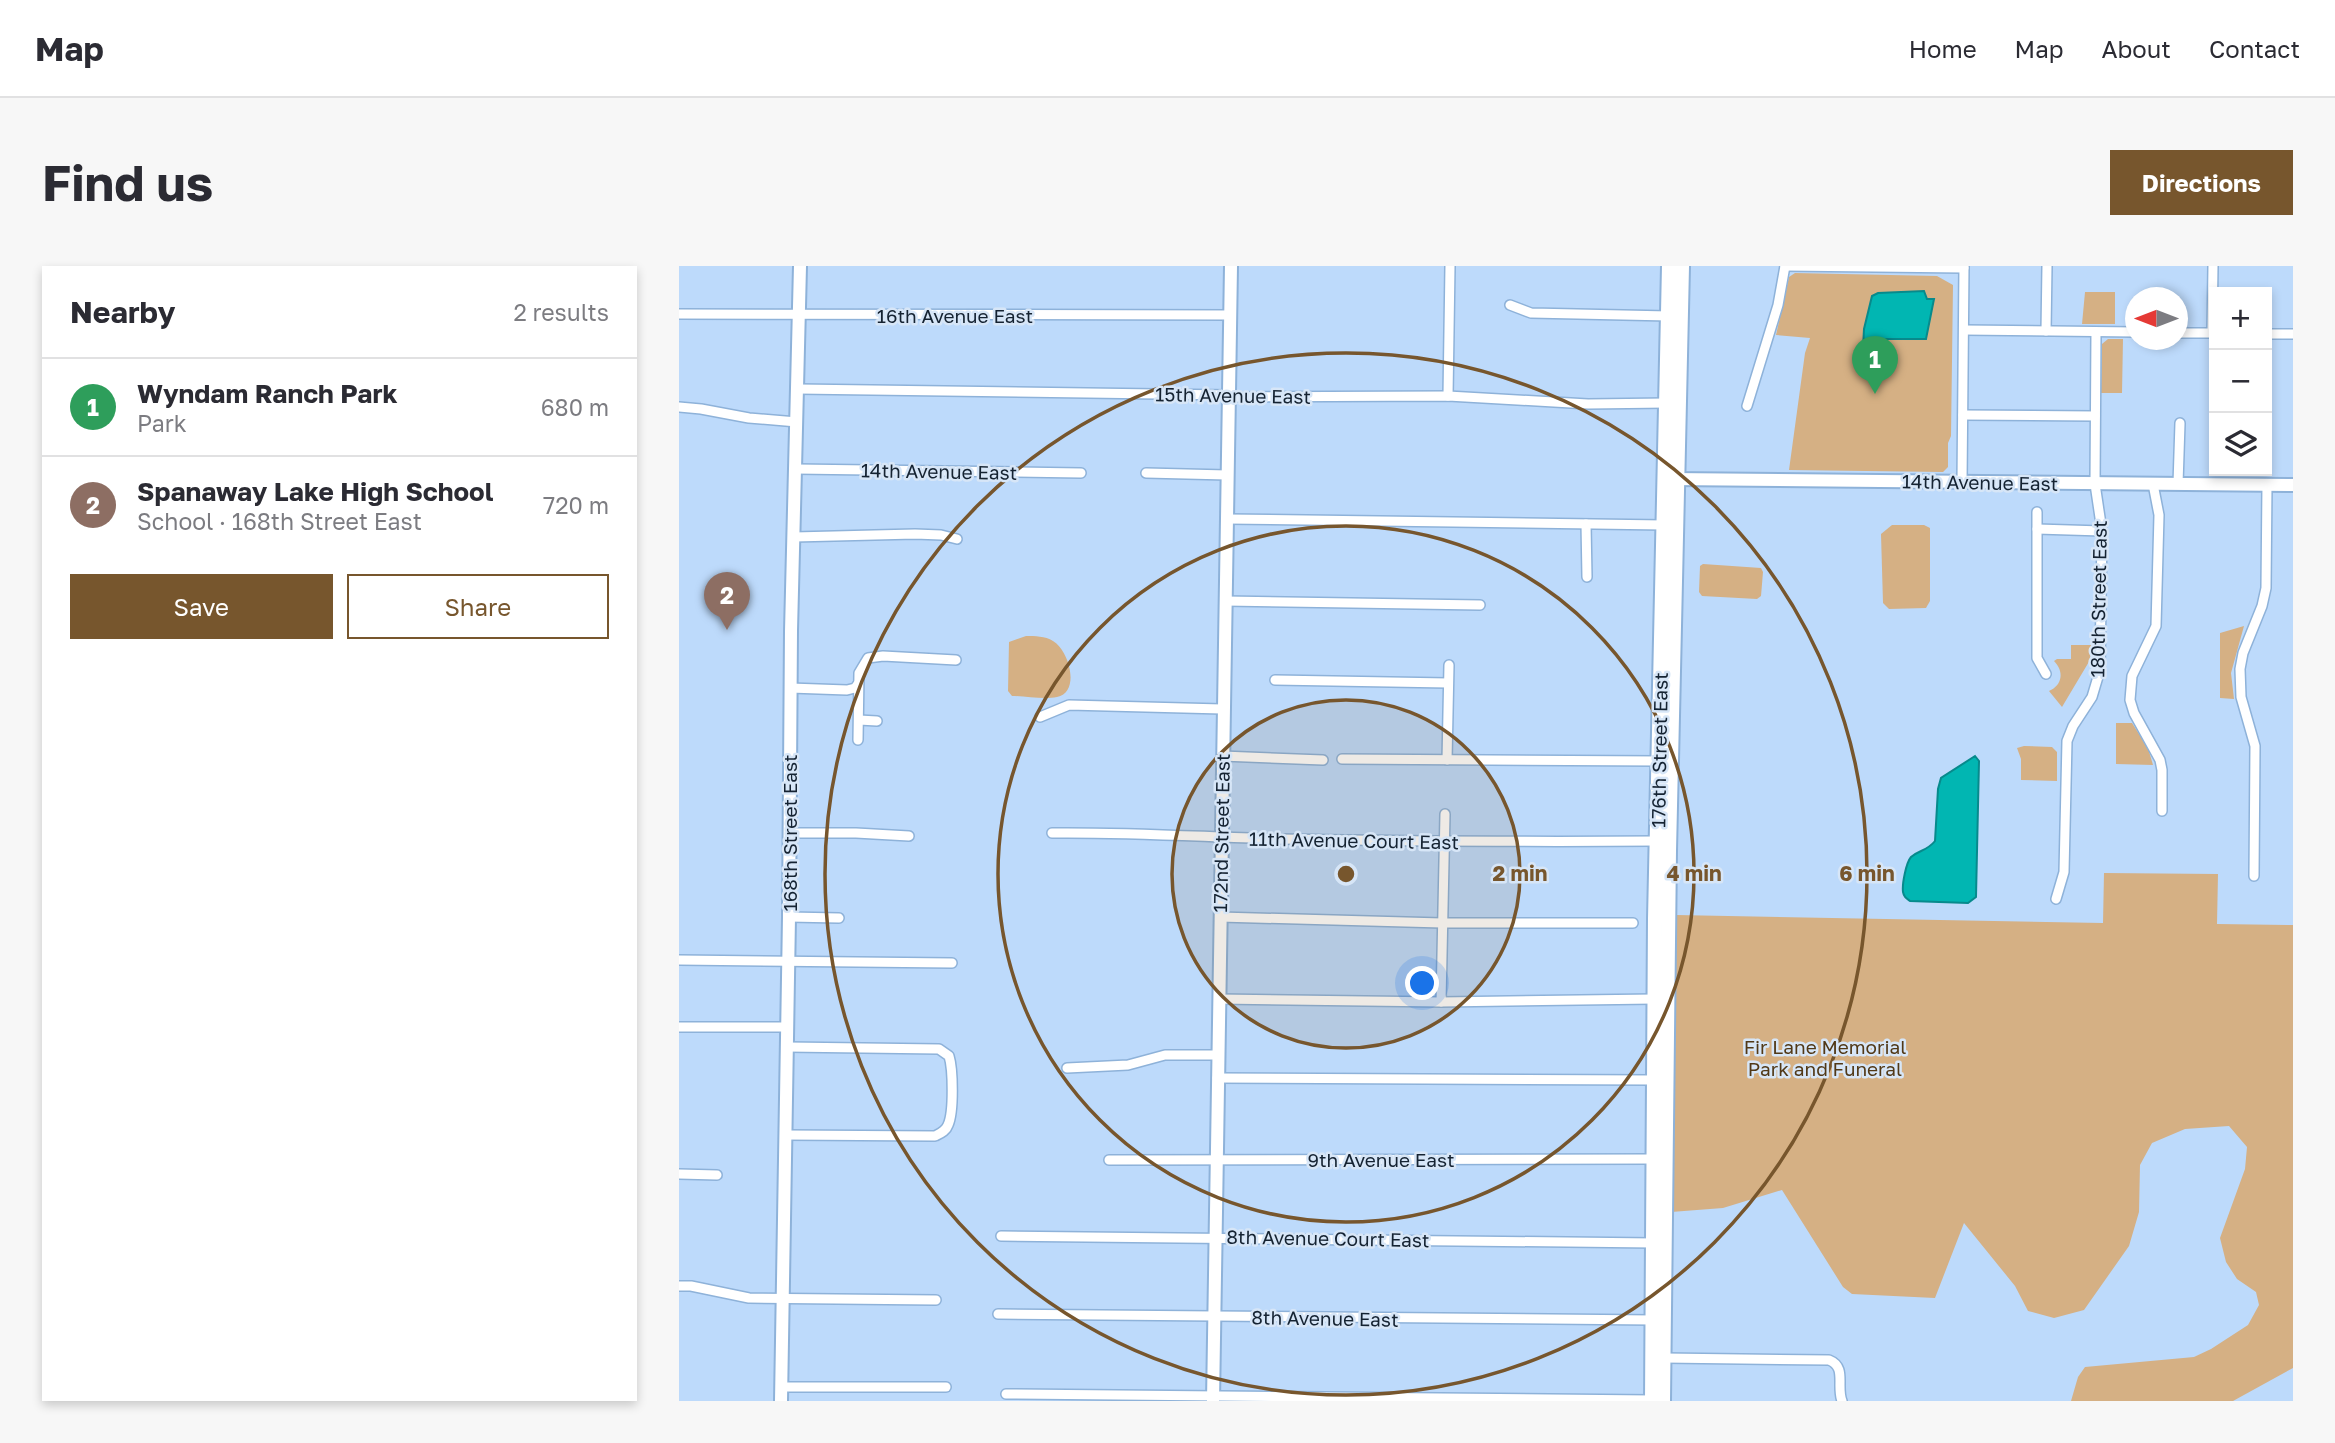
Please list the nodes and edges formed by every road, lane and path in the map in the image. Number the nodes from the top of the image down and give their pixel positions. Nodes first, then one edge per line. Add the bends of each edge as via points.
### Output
1 (800, 266) edge
2 (1231, 266) edge
3 (1450, 266) edge
4 (1669, 266) edge
5 (1682, 266) edge
6 (1785, 266) edge
7 (2047, 266) edge
8 (2213, 266) edge
9 (1964, 267) edge
10 (2213, 287) edge
11 (1510, 305) dead end
12 (679, 314) edge
13 (800, 315) junction
14 (1231, 315) junction
15 (1669, 316) junction
16 (1964, 330) junction
17 (2046, 331) junction
18 (2096, 332) junction
19 (2125, 332) edge
20 (2188, 333) edge
21 (2209, 333) edge
22 (2272, 334) edge
23 (2293, 334) edge
24 (799, 389) junction
25 (1229, 395) junction
26 (1448, 396) junction
27 (1667, 403) junction
28 (1747, 406) dead end
29 (679, 407) edge
30 (1963, 415) junction
31 (2095, 416) junction
32 (797, 422) junction
33 (2179, 423) dead end
34 (796, 469) junction
35 (1081, 473) dead end
36 (1146, 473) dead end
37 (1227, 475) junction
38 (1672, 479) junction
39 (1962, 482) junction
40 (2095, 484) junction
41 (2153, 484) junction
42 (2178, 484) junction
43 (2267, 485) junction
44 (2293, 485) edge
45 (2037, 512) dead end
46 (1227, 519) junction
47 (1587, 524) junction
48 (1664, 525) junction
49 (2037, 529) junction
50 (2102, 531) junction
51 (794, 537) junction
52 (957, 539) dead end
53 (1587, 577) dead end
54 (1225, 601) junction
55 (1480, 605) dead end
56 (1674, 613) junction
57 (956, 660) dead end
58 (1449, 664) dead end
59 (2046, 674) dead end
60 (1275, 680) dead end
61 (1448, 683) junction
62 (858, 684) junction
63 (790, 688) junction
64 (1223, 709) junction
65 (1040, 717) dead end
66 (859, 720) junction
67 (877, 721) dead end
68 (858, 740) dead end
69 (1222, 756) junction
70 (1342, 759) dead end
71 (1323, 760) dead end
72 (1447, 760) junction
73 (1659, 761) junction
74 (2162, 811) dead end
75 (1445, 814) dead end
76 (789, 833) junction
77 (1052, 833) dead end
78 (909, 836) dead end
79 (1220, 837) junction
80 (1657, 841) junction
81 (1444, 842) junction
82 (2254, 876) dead end
83 (2056, 900) dead end
84 (1668, 903) junction
85 (789, 917) junction
86 (1220, 917) junction
87 (839, 918) dead end
88 (1442, 923) junction
89 (1633, 923) dead end
90 (679, 960) edge
91 (789, 961) junction
92 (952, 963) dead end
93 (1219, 999) junction
94 (1654, 999) junction
95 (1441, 1002) junction
96 (679, 1027) edge
97 (787, 1027) junction
98 (787, 1047) junction
99 (1217, 1055) junction
100 (1067, 1068) dead end
101 (1217, 1079) junction
102 (1653, 1080) junction
103 (786, 1135) junction
104 (1216, 1158) junction
105 (1654, 1159) junction
106 (1109, 1160) dead end
107 (679, 1174) edge
108 (717, 1175) dead end
109 (1001, 1236) dead end
110 (1215, 1237) junction
111 (1654, 1242) junction
112 (679, 1286) edge
113 (1664, 1296) junction
114 (783, 1298) junction
115 (936, 1300) dead end
116 (998, 1314) dead end
117 (1214, 1317) junction
118 (1653, 1320) junction
119 (1664, 1358) junction
120 (1663, 1376) junction
121 (781, 1387) junction
122 (946, 1387) dead end
123 (1006, 1394) dead end
124 (1213, 1399) edge
125 (1435, 1400) edge
126 (781, 1401) edge
127 (1656, 1401) edge
128 (1842, 1401) edge

1 - 13 street, 168th Street East
2 - 14 street, 172nd Street East
3 - 26 street
4 - 15 main road, 176th Street East
5 - 38 main road, 176th Street East
6 - 9 street
6 - 28 street
7 - 17 street
8 - 10 street
9 - 16 street
11 - 15 street via 1531,313
12 - 13 street, 16th Avenue East
13 - 14 street, 16th Avenue East
13 - 24 street, 168th Street East
14 - 25 street, 172nd Street East
15 - 27 main road, 176th Street East
16 - 17 street
16 - 30 street
17 - 18 street
18 - 19 street
18 - 31 street, 180th Street East
20 - 21 street
22 - 23 street
24 - 25 street, 15th Avenue East
24 - 32 street, 168th Street East
25 - 26 street, 15th Avenue East
25 - 37 street, 172nd Street East
26 - 27 street, 15th Avenue East via 1588,404
27 - 38 main road, 176th Street East
29 - 32 street
30 - 31 street
30 - 39 street
31 - 40 street, 180th Street East
32 - 34 street, 168th Street East
33 - 42 street
34 - 35 street, 14th Avenue East
34 - 51 street, 168th Street East
36 - 37 street
37 - 46 street, 172nd Street East
38 - 39 street, 14th Avenue East
38 - 48 main road, 176th Street East
38 - 56 main road, 176th Street East
39 - 40 street, 14th Avenue East
40 - 41 street, 14th Avenue East
40 - 50 street, 180th Street East
41 - 42 street, 14th Avenue East
41 - 74 street via 2159,515 2156,626 2132,677 2130,700 2160,760
42 - 43 street, 14th Avenue East
43 - 44 street, 14th Avenue East
43 - 82 street via 2266,589 2240,668 2241,697 2255,746
45 - 49 street
46 - 47 street
46 - 54 street, 172nd Street East
47 - 48 street
47 - 53 street
48 - 56 main road via 1669,533 1669,602
48 - 73 main road, 176th Street East
49 - 50 street
49 - 59 street via 2037,658
50 - 83 street, 180th Street East via 2099,680 2067,741 2064,872
51 - 52 street via 915,534
51 - 63 street, 168th Street East
54 - 55 street
54 - 64 street, 172nd Street East
56 - 84 main road, 176th Street East
57 - 62 street via 873,656 863,663
58 - 61 street
60 - 61 street
61 - 72 street
62 - 63 street via 847,690
62 - 66 street
63 - 76 street, 168th Street East
64 - 65 street via 1069,705
64 - 69 street, 172nd Street East
66 - 67 street
66 - 68 street
69 - 71 street
69 - 79 street, 172nd Street East
70 - 72 street
72 - 73 street
73 - 80 main road, 176th Street East
75 - 81 street
76 - 78 street
76 - 85 street, 168th Street East
77 - 79 street, 11th Avenue Court East
79 - 81 street, 11th Avenue Court East
79 - 86 street, 172nd Street East
80 - 81 street, 11th Avenue Court East
80 - 84 main road via 1662,848 1662,892
80 - 94 main road, 176th Street East
81 - 88 street
84 - 113 main road, 176th Street East
85 - 87 street
85 - 91 street, 168th Street East
86 - 88 street
86 - 93 street, 172nd Street East
88 - 89 street
88 - 95 street
90 - 91 street
91 - 92 street
91 - 97 street, 168th Street East
93 - 95 street
93 - 99 street, 172nd Street East
94 - 95 street
94 - 102 main road, 176th Street East
96 - 97 street
97 - 98 street, 168th Street East
98 - 103 street, 168th Street East
98 - 103 street via 930,1048 949,1056 952,1073 949,1125 930,1137
99 - 100 street via 1165,1055 1128,1065
99 - 101 street, 172nd Street East
101 - 102 street
101 - 104 street, 172nd Street East
102 - 105 main road, 176th Street East
103 - 114 street, 168th Street East
104 - 105 street, 9th Avenue East
104 - 106 street, 9th Avenue East
104 - 110 street, 172nd Street East
105 - 111 main road, 176th Street East
107 - 108 street
109 - 110 street, 8th Avenue Court East
110 - 111 street, 8th Avenue Court East
110 - 117 street, 172nd Street East
111 - 113 main road via 1658,1288
111 - 118 main road, 176th Street East
112 - 114 street via 749,1298
113 - 119 main road, 176th Street East
114 - 115 street
114 - 121 street, 168th Street East
116 - 117 street, 8th Avenue East
117 - 118 street, 8th Avenue East
117 - 124 street, 172nd Street East
118 - 120 main road via 1658,1326 1657,1364
118 - 127 main road, 176th Street East
119 - 120 main road, 176th Street East
119 - 128 street via 1833,1361 1839,1368
120 - 127 main road, 176th Street East
121 - 122 street
121 - 126 street, 168th Street East
123 - 124 street
124 - 125 street
125 - 127 street

